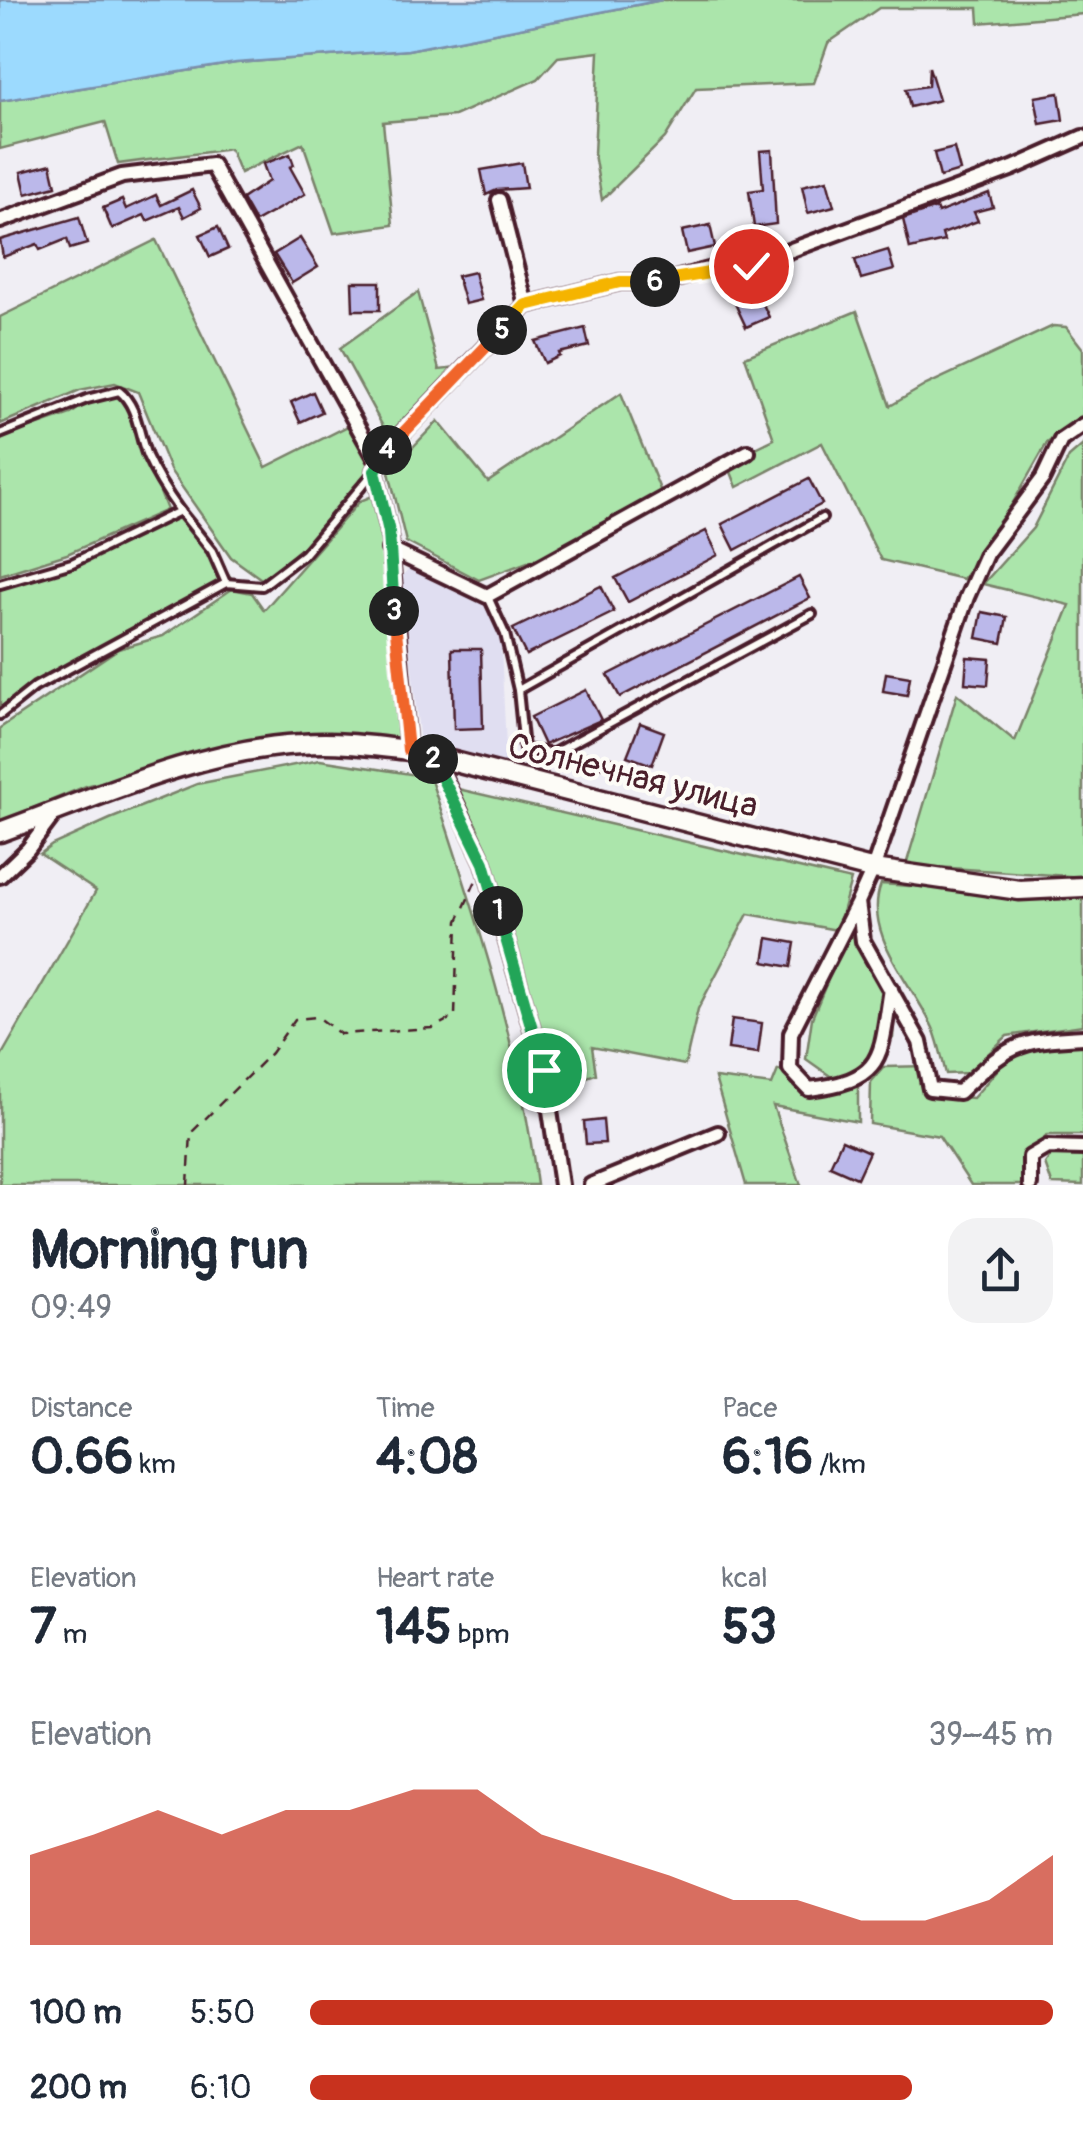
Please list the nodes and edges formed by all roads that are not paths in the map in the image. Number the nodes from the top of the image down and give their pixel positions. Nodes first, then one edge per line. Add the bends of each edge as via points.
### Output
1 (1083, 137) edge
2 (499, 200) dead end
3 (0, 221) edge
4 (526, 305) junction
5 (1083, 426) edge
6 (0, 434) edge
7 (748, 452) dead end
8 (377, 467) junction
9 (180, 511) junction
10 (822, 518) dead end
11 (390, 549) junction
12 (226, 583) junction
13 (0, 584) edge
14 (488, 596) junction
15 (812, 614) dead end
16 (518, 690) junction
17 (0, 714) edge
18 (408, 750) junction
19 (550, 755) junction
20 (435, 760) junction
21 (612, 763) dead end
22 (56, 811) junction
23 (0, 832) edge
24 (874, 869) junction
25 (0, 876) edge
26 (1083, 887) edge
27 (858, 902) junction
28 (891, 988) junction
29 (1083, 1036) edge
30 (718, 1133) dead end
31 (1083, 1148) edge
32 (561, 1185) edge
33 (591, 1185) edge
34 (1030, 1185) edge

1 - 4 street via 751,266 664,282 620,282
2 - 4 street
3 - 8 street via 122,176 212,165
4 - 8 street
5 - 24 street via 1061,440 1042,478 986,554
6 - 9 lane via 119,391 130,399 146,452
7 - 14 street
8 - 11 street
8 - 12 lane via 304,554 272,579 250,588
9 - 12 lane
9 - 13 lane via 72,564
10 - 16 lane
11 - 14 street
11 - 18 street
12 - 17 lane via 35,687
14 - 16 lane
15 - 19 lane
16 - 19 lane via 524,749
18 - 20 street, Солнечная улица
18 - 22 street, Солнечная улица via 350,743 283,746 218,758
19 - 21 lane
20 - 24 street, Солнечная улица
20 - 32 street via 484,863 544,1070
22 - 23 street, Солнечная улица
22 - 25 street
24 - 26 street, Солнечная улица via 1019,890
24 - 27 street
27 - 28 street via 863,941
27 - 28 street via 791,1033 790,1069 808,1089 846,1085 870,1067 884,1046
28 - 29 street via 920,1042 930,1090 960,1092 990,1062 1027,1040
30 - 33 street
31 - 34 street via 1046,1147 1030,1158

